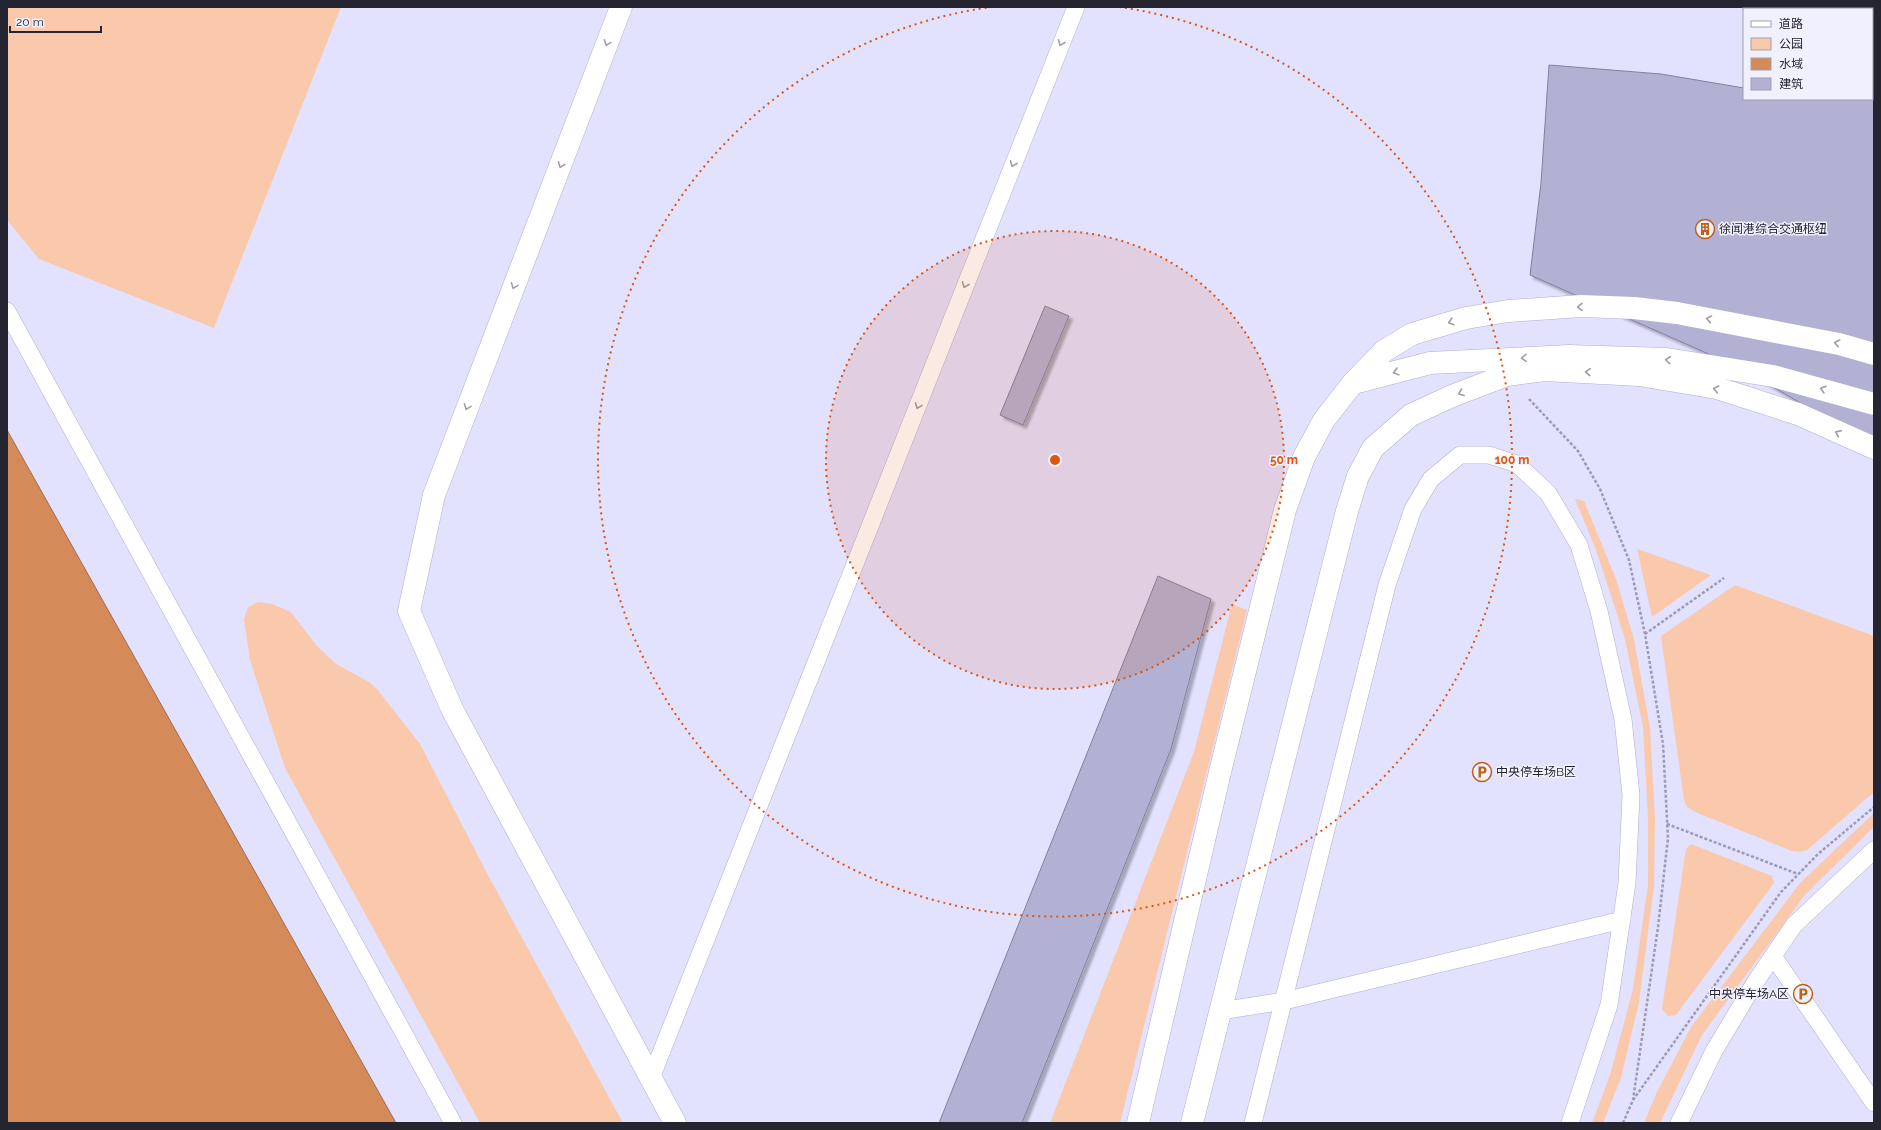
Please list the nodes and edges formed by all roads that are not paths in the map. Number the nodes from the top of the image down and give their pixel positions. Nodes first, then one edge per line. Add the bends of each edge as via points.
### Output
1 (621, 7) edge
2 (1076, 7) edge
3 (7, 311) edge
4 (1874, 354) edge
5 (1353, 383) junction
6 (1874, 404) edge
7 (1874, 448) edge
8 (1874, 850) edge
9 (1622, 920) junction
10 (1773, 956) junction
11 (1284, 1001) junction
12 (1221, 1011) junction
13 (651, 1078) junction
14 (1874, 1103) edge
15 (453, 1123) edge
16 (675, 1123) edge
17 (1138, 1123) edge
18 (1192, 1123) edge
19 (1253, 1123) edge
20 (1570, 1123) edge
21 (1679, 1123) edge

1 -> 13 street via 434,495 409,611 452,709
2 -> 13 lane
3 - 15 lane
4 -> 5 street via 1840,344 1677,313 1581,306 1508,310 1466,318 1412,334 1384,351
6 -> 5 street via 1773,376 1667,359 1569,356 1430,363
5 - 17 street via 1324,420 1310,444 1284,510
7 -> 12 street via 1798,414 1717,388 1639,375 1545,370 1507,375 1411,415 1373,448 1358,476
8 - 10 lane via 1794,925
9 - 11 lane
9 - 11 lane via 1627,883 1631,795 1623,719 1599,611 1579,545 1548,493 1517,464 1489,454 1460,455 1431,479 1413,509 1387,585
9 - 20 lane via 1609,1005
10 - 14 lane
10 - 21 lane via 1714,1051
11 - 12 lane
11 - 19 lane
12 - 18 street
13 - 16 street

